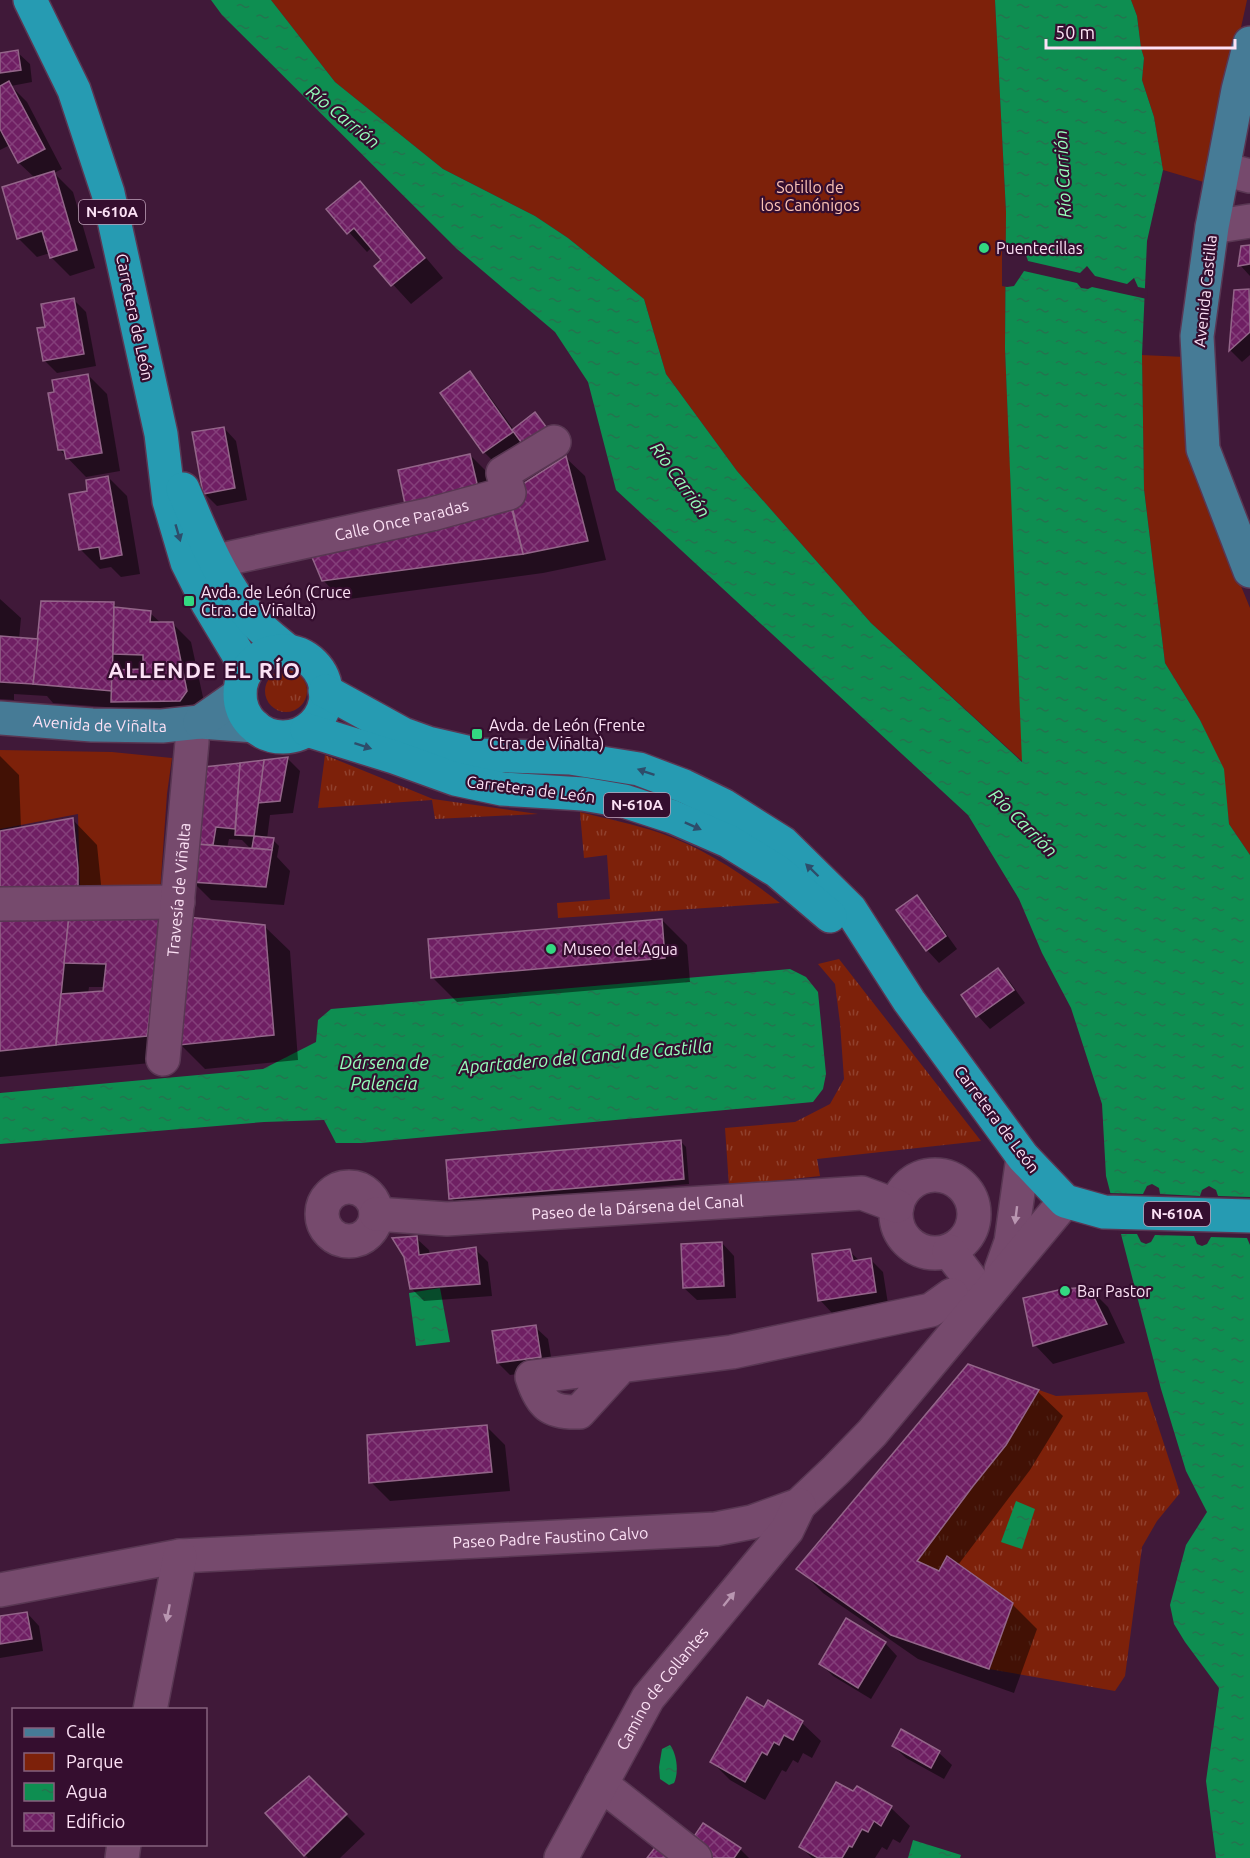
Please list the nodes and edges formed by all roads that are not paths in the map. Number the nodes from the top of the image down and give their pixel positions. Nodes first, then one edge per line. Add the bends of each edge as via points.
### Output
1 (30, 0) edge
2 (1250, 43) edge
3 (1237, 172) edge
4 (1250, 221) edge
5 (1212, 227) junction
6 (160, 434) junction
7 (554, 442) dead end
8 (216, 561) junction
9 (1250, 571) edge
10 (288, 651) junction
11 (243, 681) junction
12 (325, 690) junction
13 (0, 718) edge
14 (196, 722) junction
15 (255, 726) junction
16 (307, 730) junction
17 (178, 902) junction
18 (0, 904) edge
19 (909, 1001) junction
20 (163, 1059) dead end
21 (1023, 1157) junction
22 (1065, 1201) junction
23 (897, 1206) junction
24 (376, 1215) dead end
25 (1250, 1216) edge
26 (942, 1252) junction
27 (975, 1298) junction
28 (621, 1366) dead end
29 (799, 1505) junction
30 (752, 1522) junction
31 (180, 1556) junction
32 (754, 1570) junction
33 (0, 1590) edge
34 (150, 1708) edge
35 (602, 1784) junction
36 (561, 1858) edge
37 (695, 1858) edge

1 - 6 highway, Carretera de León / N-610A via 74,90 108,192
2 - 3 main road, Avenida Castilla via 1238,90
3 - 5 main road, Avenida Castilla
4 - 5 street
5 - 9 main road, Avenida Castilla via 1197,336 1203,448
6 - 8 highway, Carretera de León / N-610A
6 -> 11 highway, Carretera de León / N-610A via 169,501 187,562
7 - 8 street, Calle Once Paradas via 503,473 509,493 432,514
8 - 10 highway, Carretera de León / N-610A via 232,592 255,622
10 - 11 highway via 265,655
10 - 12 highway, N-610A via 314,664
11 - 14 main road
11 - 15 highway, N-610A via 241,706
12 - 16 highway via 321,712
19 -> 12 highway, Carretera de León / N-610A via 850,909 783,843 723,805 639,769 570,758 480,755 428,743 403,734
13 - 14 main road, Avenida de Viñalta via 92,725 162,726
14 - 15 main road, Avenida de Viñalta
14 - 17 street, Travesía de Viñalta
15 - 16 highway, N-610A via 277,736
16 -> 19 highway, Carretera de León / N-610A via 455,779 502,789 624,801 728,841 777,871 825,911
17 - 18 street
17 - 20 street, Travesía de Viñalta
19 - 21 highway, Carretera de León / N-610A
21 - 22 highway, Carretera de León / N-610A
21 -> 27 street, Paseo Padre Faustino Calvo via 1013,1234
22 - 25 highway, N-610A via 1104,1212
22 - 27 street, Paseo Padre Faustino Calvo
23 - 24 street, Paseo de la Dársena del Canal via 862,1193 447,1219
23 - 26 street via 896,1218 905,1239 924,1252
23 - 26 street via 911,1183 923,1177 936,1174 961,1184 970,1195 974,1221 960,1244
26 - 27 street
27 - 28 street via 931,1311 732,1352
27 - 29 street, Paseo Padre Faustino Calvo via 872,1433
29 - 30 street, Paseo Padre Faustino Calvo
29 - 32 street, Camino de Collantes via 787,1530
30 - 31 street, Paseo Padre Faustino Calvo via 717,1529
30 - 32 street
31 - 33 street, Paseo Padre Faustino Calvo
31 -> 34 street
35 -> 32 street, Camino de Collantes via 648,1698
35 - 36 street, Camino de Collantes
35 - 37 street

